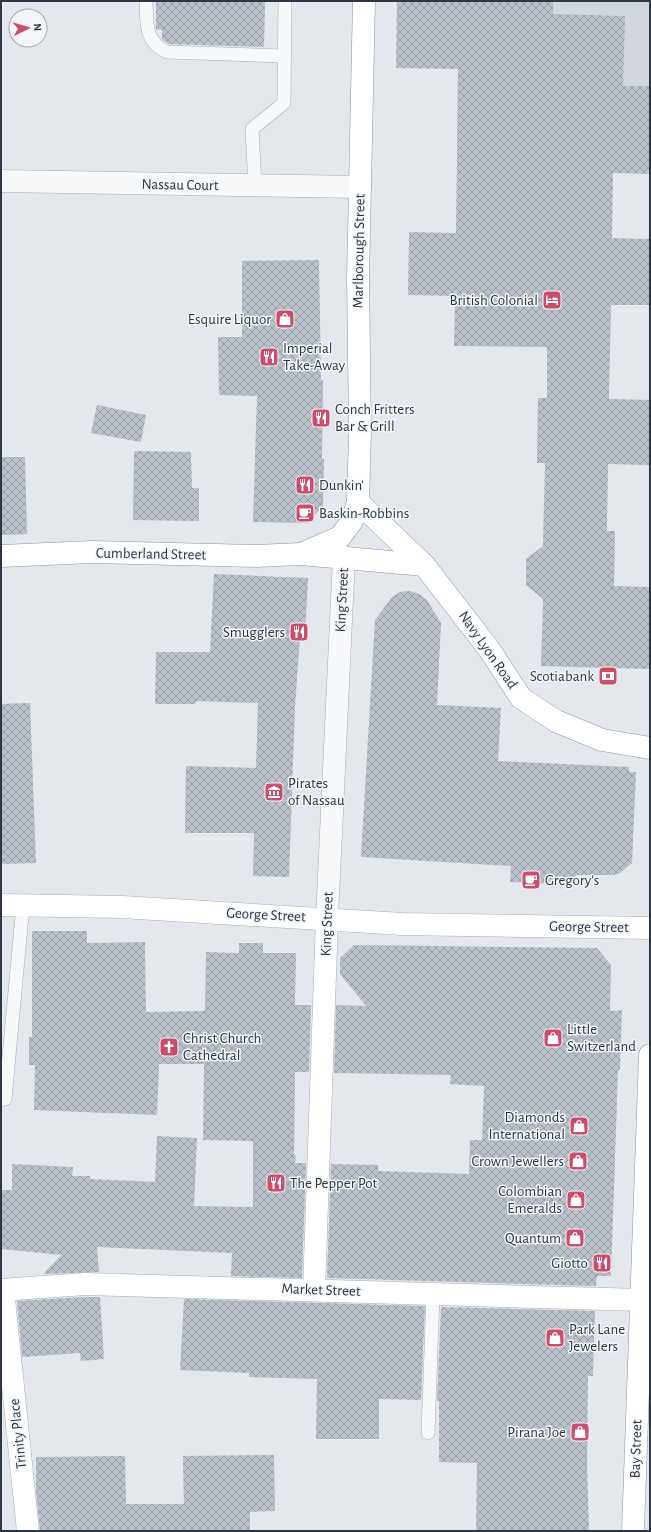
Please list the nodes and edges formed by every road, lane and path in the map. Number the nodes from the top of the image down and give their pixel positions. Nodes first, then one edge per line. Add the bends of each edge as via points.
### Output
1 (146, 1) edge
2 (285, 1) edge
3 (364, 1) edge
4 (284, 56) junction
5 (1, 182) edge
6 (255, 186) junction
7 (360, 187) junction
8 (358, 502) junction
9 (301, 554) junction
10 (1, 556) edge
11 (344, 557) junction
12 (424, 565) junction
13 (650, 748) edge
14 (1, 905) edge
15 (23, 905) junction
16 (327, 918) junction
17 (650, 928) edge
18 (650, 1055) edge
19 (1, 1100) edge
20 (2, 1290) edge
21 (314, 1290) junction
22 (433, 1294) junction
23 (642, 1300) junction
24 (428, 1433) dead end
25 (643, 1437) edge
26 (28, 1531) edge
27 (633, 1531) edge

1 - 4 lane via 148,33 156,47 167,52
2 - 4 lane
3 - 7 main road, Marlborough Street
4 - 6 lane via 284,103 252,129
5 - 6 street, Nassau Court
6 - 7 street, Nassau Court
7 - 8 main road, Marlborough Street
8 - 9 main road, Cumberland Street via 352,521 340,537
8 - 12 main road, Navy Lyon Road
9 - 10 main road, Cumberland Street via 256,556 92,552
9 - 11 main road, Cumberland Street
11 - 12 main road, Cumberland Street
11 - 16 street, King Street
12 - 13 main road, Navy Lyon Road via 489,649 521,698 556,721 602,740
14 - 15 main road, George Street
15 - 16 main road, George Street via 122,907
15 - 19 lane via 5,1099
16 - 17 main road, George Street via 403,924
16 - 21 main road, King Street
18 - 23 main road, Bay Street
20 - 21 main road, Market Street via 85,1284
20 - 26 main road, Trinity Place
21 - 22 main road, Market Street
22 - 23 main road, Market Street
22 - 24 lane
23 - 25 main road, Bay Street
25 - 27 main road, Bay Street

